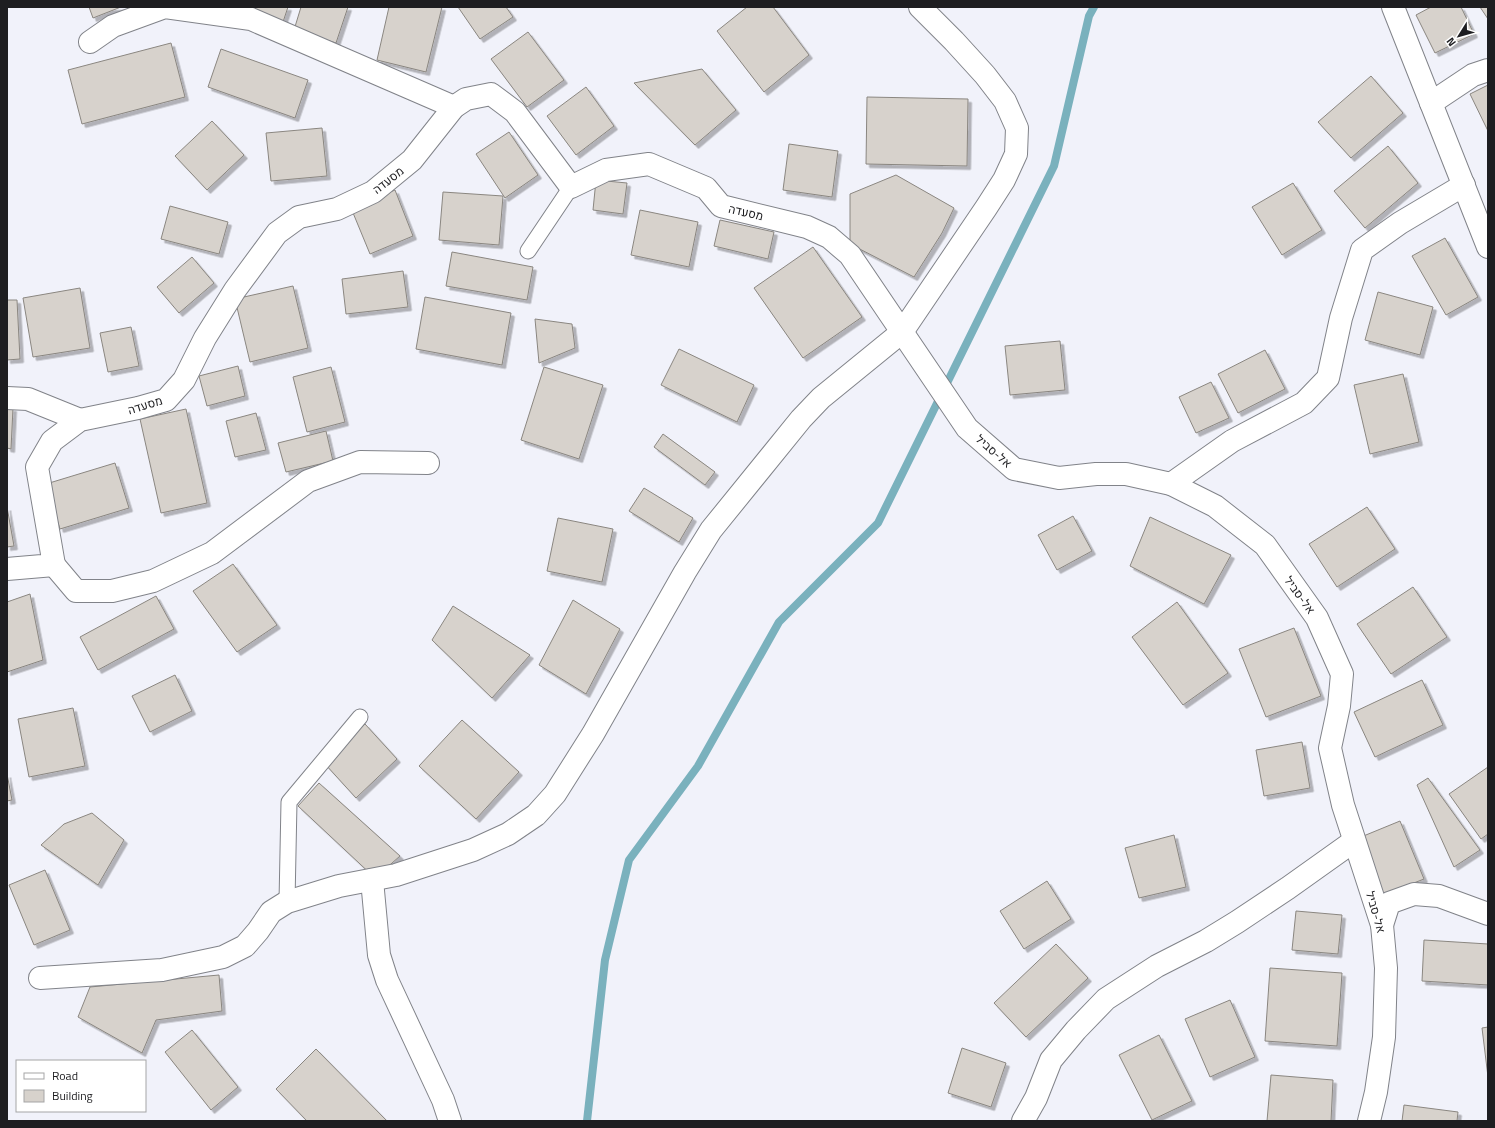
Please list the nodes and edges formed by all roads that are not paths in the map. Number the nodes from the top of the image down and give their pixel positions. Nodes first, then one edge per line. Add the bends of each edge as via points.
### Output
1 (920, 7) edge
2 (1393, 7) edge
3 (90, 42) dead end
4 (1488, 70) edge
5 (1431, 103) junction
6 (454, 107) junction
7 (1464, 185) junction
8 (571, 187) junction
9 (1488, 247) edge
10 (528, 251) dead end
11 (883, 301) joint
12 (902, 332) junction
13 (7, 398) edge
14 (80, 420) junction
15 (428, 463) dead end
16 (1171, 484) junction
17 (54, 565) junction
18 (7, 569) edge
19 (360, 717) dead end
20 (1354, 841) junction
21 (372, 880) junction
22 (287, 902) junction
23 (1488, 914) edge
24 (1382, 925) junction
25 (40, 978) dead end
26 (450, 1121) edge
27 (1023, 1121) edge
28 (1369, 1121) edge

1 - 12 street via 980,70 1005,101 1017,128 1016,154 1004,180
2 - 5 street
3 - 6 street via 113,26 166,7 251,19
4 - 5 street via 1473,75
5 - 7 street
6 - 8 street, מסעדה via 466,99 492,94 515,112
6 - 14 street, מסעדה via 412,160 373,192 337,209 299,216 277,233 205,338 184,380 166,400
7 - 9 street
7 - 16 street via 1400,223 1362,250 1341,318 1328,378 1304,403 1232,441
8 - 10 lane
8 - 11 street, מסעדה via 606,170 649,164 706,188 721,206 807,228 829,237 850,254
11 - 12 street, אל-סביל
12 - 16 street, אל-סביל via 967,428 1014,469 1059,478 1126,474
12 - 21 street via 821,398 801,418 711,530 593,734 555,794 536,815 508,834 473,850 396,875
13 - 14 street via 28,399
14 - 17 street, מסעדה via 52,441 37,467
15 - 17 street via 360,462 308,481 212,553 153,581 112,591 76,591
16 - 20 street, אל-סביל via 1216,506 1265,545 1317,618 1342,674 1339,706 1330,748
17 - 18 street
19 - 22 lane via 289,802
20 - 24 street, אל-סביל
20 - 27 street via 1236,922 1206,941 1157,966 1106,999 1051,1060 1036,1098
21 - 22 street via 339,886
21 - 26 street via 379,955 387,980 443,1100
22 - 25 street via 271,912 245,946 223,957 162,970
23 - 24 street via 1439,896 1414,894 1389,903
24 - 28 street, אל-סביל via 1386,968 1384,1037

